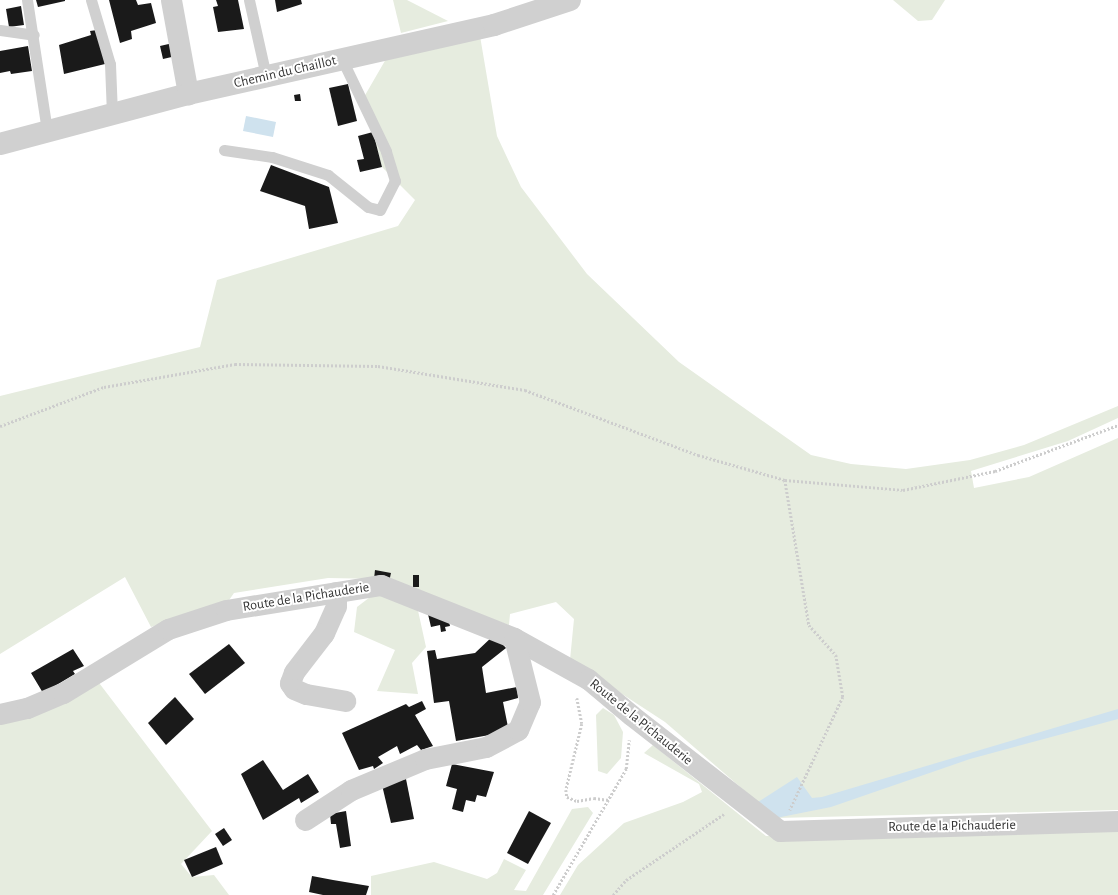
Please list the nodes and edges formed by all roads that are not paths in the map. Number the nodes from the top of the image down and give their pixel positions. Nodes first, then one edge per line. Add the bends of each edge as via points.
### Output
1 (27, 0) edge
2 (91, 0) edge
3 (171, 0) edge
4 (249, 0) edge
5 (570, 0) edge
6 (0, 30) edge
7 (34, 35) junction
8 (342, 59) junction
9 (266, 76) junction
10 (188, 94) junction
11 (112, 114) junction
12 (47, 131) junction
13 (0, 144) edge
14 (224, 150) dead end
15 (336, 592) junction
16 (514, 638) junction
17 (345, 701) dead end
18 (0, 714) edge
19 (305, 820) dead end
20 (1118, 821) edge

1 - 7 lane
2 - 11 lane via 110,64
3 - 10 street
4 - 9 lane
5 - 8 street, Chemin du Chaillot via 494,25
6 - 7 lane
7 - 12 lane
8 - 9 street, Chemin du Chaillot
8 - 14 lane via 386,151 395,182 380,210 368,207 328,176 272,157
9 - 10 street, Chemin du Chaillot
10 - 11 street, Chemin du Chaillot
11 - 12 street, Chemin du Chaillot
12 - 13 street, Chemin du Chaillot
15 - 16 street, Route de la Pichauderie via 381,585
15 - 17 street via 336,606 324,633 294,672 290,683 294,689 306,694
15 - 18 street, Route de la Pichauderie via 226,610 168,629 63,693 27,708
16 - 19 street via 530,702 518,730 486,747 425,759 357,787
16 - 20 street, Route de la Pichauderie via 588,679 631,716 780,830

